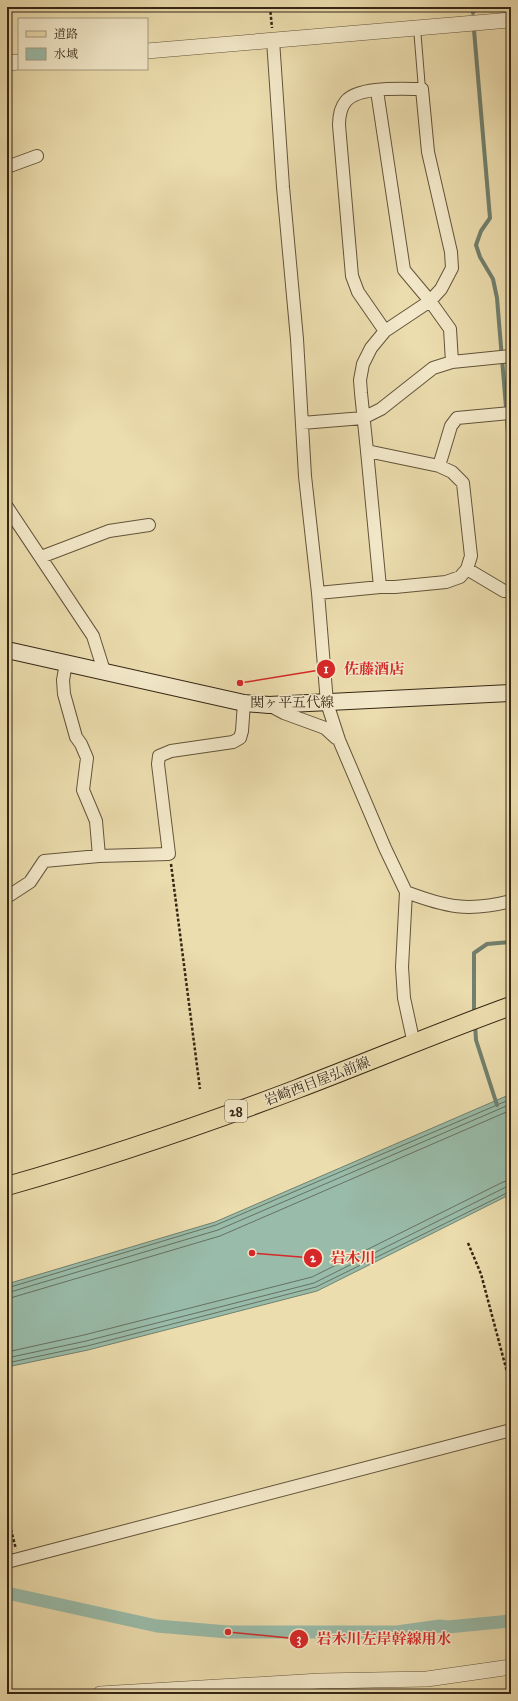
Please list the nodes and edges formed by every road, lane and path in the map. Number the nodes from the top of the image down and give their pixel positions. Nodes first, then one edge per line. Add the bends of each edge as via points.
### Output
1 (270, 7) edge
2 (511, 20) edge
3 (417, 28) junction
4 (273, 40) junction
5 (148, 51) edge
6 (18, 62) edge
7 (7, 63) edge
8 (422, 89) junction
9 (377, 90) junction
10 (37, 156) dead end
11 (7, 167) edge
12 (430, 301) junction
13 (385, 331) junction
14 (510, 356) edge
15 (452, 362) junction
16 (506, 413) edge
17 (363, 418) junction
18 (302, 423) junction
19 (367, 451) junction
20 (440, 466) junction
21 (7, 507) edge
22 (149, 525) dead end
23 (41, 557) junction
24 (467, 569) junction
25 (380, 586) junction
26 (511, 591) edge
27 (318, 593) junction
28 (7, 650) edge
29 (66, 663) junction
30 (104, 672) junction
31 (511, 693) edge
32 (244, 703) junction
33 (327, 703) junction
34 (269, 705) junction
35 (339, 740) junction
36 (169, 854) junction
37 (99, 856) junction
38 (406, 892) junction
39 (7, 897) edge
40 (511, 901) edge
41 (511, 1006) edge
42 (414, 1044) junction
43 (200, 1090) dead end
44 (7, 1186) edge
45 (468, 1243) dead end
46 (511, 1387) edge
47 (511, 1430) edge
48 (7, 1515) edge
49 (19, 1559) junction
50 (7, 1562) edge
51 (511, 1667) edge
52 (191, 1691) edge
53 (100, 1694) edge

1 - 4 path
2 - 3 street
3 - 4 street
3 - 8 lane
4 - 5 street
4 - 18 street
6 - 7 street
8 - 9 street
8 - 12 street via 428,152 449,240 452,268 441,289
9 - 12 street via 404,270
9 - 13 street via 355,94 345,102 340,113 339,125 352,276 358,292
10 - 11 street
12 - 13 street
12 - 15 street via 450,329
13 - 17 street via 371,348 363,364 360,380
14 - 15 street
15 - 17 street via 433,368 380,409
16 - 20 street via 457,418 451,426
17 - 18 street
17 - 19 street
18 - 27 street
19 - 20 street
19 - 25 street
20 - 24 street via 452,472 463,483 470,556
21 - 23 street
22 - 23 street via 109,531
23 - 30 street via 93,636
24 - 25 street via 460,577 446,582 395,588
24 - 26 street via 504,591
25 - 27 street
27 - 33 street
28 - 29 main road, 関ヶ平五代線
29 - 30 main road, 関ヶ平五代線
29 - 37 street via 64,694 76,737 87,758 83,790 96,821
30 - 32 main road, 関ヶ平五代線
31 - 33 main road, 関ヶ平五代線
32 - 34 main road, 関ヶ平五代線
32 - 36 street via 240,738 233,742 171,751 159,756
33 - 34 main road, 関ヶ平五代線
33 - 35 street
34 - 35 street via 325,728
35 - 38 street
36 - 37 street
36 - 43 path
37 - 39 street via 44,861 30,882
38 - 40 street via 458,908 484,907
38 - 42 street via 402,967 404,998
41 - 42 main road, 岩崎西目屋弘前線 / 28
42 - 44 main road, 岩崎西目屋弘前線 / 28 via 196,1126
45 - 46 path via 481,1274
47 - 49 street
48 - 49 path
49 - 50 street
51 - 52 street via 427,1679 320,1681
52 - 53 street

